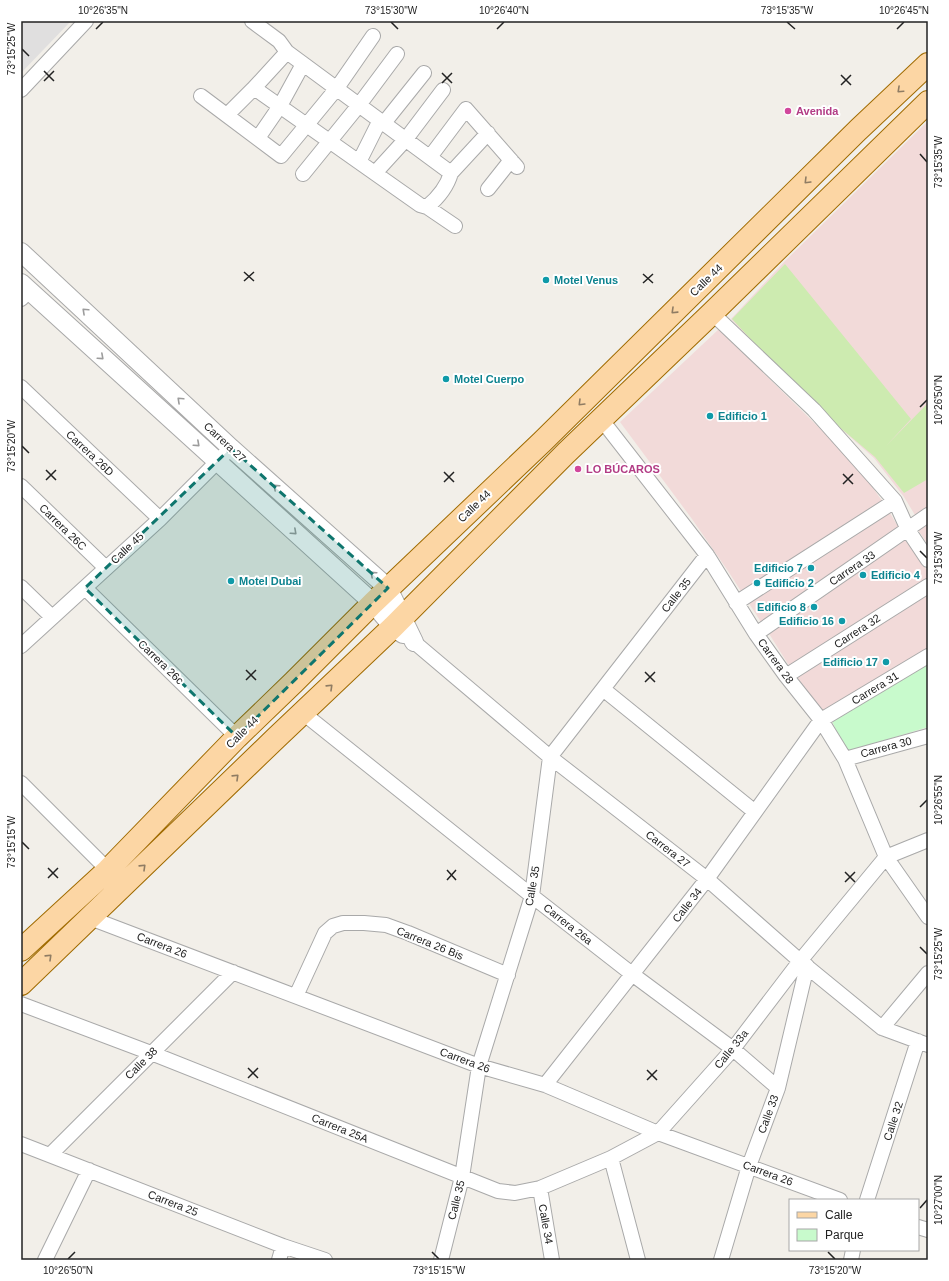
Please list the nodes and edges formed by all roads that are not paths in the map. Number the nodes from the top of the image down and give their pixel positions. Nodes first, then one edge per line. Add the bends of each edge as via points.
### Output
1 (86, 21) edge
2 (252, 21) edge
3 (373, 36) dead end
4 (287, 52) junction
5 (397, 54) dead end
6 (304, 64) junction
7 (928, 64) edge
8 (424, 72) dead end
9 (254, 88) junction
10 (337, 88) junction
11 (21, 90) edge
12 (443, 90) dead end
13 (201, 96) dead end
14 (928, 102) edge
15 (360, 105) junction
16 (280, 106) junction
17 (227, 115) junction
18 (382, 122) junction
19 (306, 125) junction
20 (488, 133) junction
21 (258, 138) junction
22 (406, 139) junction
23 (330, 142) junction
24 (430, 157) junction
25 (359, 162) junction
26 (375, 173) junction
27 (451, 173) junction
28 (304, 174) dead end
29 (488, 189) dead end
30 (427, 206) junction
31 (455, 226) dead end
32 (21, 252) edge
33 (24, 291) edge
34 (712, 313) junction
35 (21, 387) edge
36 (601, 419) junction
37 (231, 448) junction
38 (217, 462) junction
39 (21, 486) edge
40 (895, 501) junction
41 (928, 515) edge
42 (160, 518) junction
43 (908, 530) junction
44 (707, 555) junction
45 (928, 560) edge
46 (106, 568) junction
47 (928, 586) edge
48 (21, 587) edge
49 (85, 588) junction
50 (388, 588) junction
51 (372, 603) junction
52 (736, 603) junction
53 (52, 617) junction
54 (398, 622) junction
55 (756, 634) junction
56 (414, 642) joint
57 (21, 646) edge
58 (928, 656) edge
59 (786, 676) junction
60 (603, 689) junction
61 (303, 713) junction
62 (821, 720) junction
63 (928, 736) edge
64 (237, 737) junction
65 (550, 757) junction
66 (845, 759) junction
67 (21, 783) edge
68 (755, 812) junction
69 (928, 840) edge
70 (886, 857) junction
71 (108, 870) junction
72 (707, 880) junction
73 (532, 896) junction
74 (928, 917) edge
75 (90, 918) junction
76 (21, 950) edge
77 (803, 963) junction
78 (233, 972) junction
79 (928, 973) edge
80 (632, 974) junction
81 (508, 975) junction
82 (21, 984) edge
83 (296, 996) junction
84 (21, 1004) edge
85 (882, 1028) junction
86 (923, 1043) edge
87 (733, 1049) junction
88 (151, 1053) junction
89 (479, 1066) junction
90 (545, 1085) junction
91 (778, 1088) junction
92 (658, 1134) junction
93 (21, 1144) edge
94 (50, 1155) junction
95 (611, 1158) junction
96 (749, 1166) junction
97 (89, 1170) junction
98 (462, 1177) junction
99 (540, 1188) junction
100 (837, 1199) edge
101 (867, 1199) edge
102 (283, 1246) junction
103 (45, 1260) edge
104 (279, 1260) edge
105 (325, 1260) edge
106 (441, 1260) edge
107 (552, 1260) edge
108 (638, 1260) edge
109 (721, 1260) edge

1 - 11 street
2 - 4 street via 279,41
3 - 10 street
4 - 6 street
4 - 9 street
5 - 15 street
6 - 10 street
6 - 16 street
7 -> 50 main road, Calle 44 via 542,442
8 - 18 street
9 - 16 street
9 - 17 street
10 - 15 street
10 - 19 street
12 - 22 street
13 - 17 street
14 - 34 main road
15 - 18 street
15 - 23 street
16 - 19 street
16 - 21 street
17 - 21 street
18 - 22 street
18 - 25 street
19 - 21 street via 281,156
19 - 23 street
20 - 24 street via 466,109
20 - 27 street
20 - 29 street via 514,163
22 - 24 street
22 - 26 street
23 - 25 street
23 - 28 street
24 - 27 street
25 - 26 street
26 - 30 street via 420,205
27 - 30 street via 448,184 436,200
30 - 31 street
37 -> 32 street, Carrera 27
33 -> 38 street, Carrera 27
34 - 36 main road
34 - 40 street via 814,410
35 - 42 street, Carrera 26D
36 - 44 street, Carrera 28
36 - 54 main road
37 - 38 street, Calle 45
50 -> 37 street, Carrera 27
38 - 42 street, Calle 45
38 -> 51 street, Carrera 27
39 - 46 street, Carrera 26C
40 - 43 street
40 - 52 street
41 - 43 street, Carrera 33
42 - 46 street, Calle 45
43 - 45 street
43 - 55 street, Carrera 33
44 - 52 street, Carrera 28
44 - 60 street, Calle 35
46 - 49 street, Calle 45
47 - 59 street, Carrera 32
48 - 53 street
49 - 53 street, Calle 45
49 - 64 street, Carrera 26c
50 - 51 main road, Calle 44
50 - 54 street, Carrera 27
51 - 54 street, Carrera 27
51 - 64 main road, Calle 44
52 - 55 street, Carrera 28
53 - 57 street, Calle 45
54 - 56 street, Carrera 27
61 -> 54 main road
55 - 59 street, Carrera 28
56 - 65 street, Carrera 27
58 - 62 street, Carrera 31
59 - 62 street, Carrera 28
60 - 65 street, Calle 35
60 - 68 street
61 - 73 street, Carrera 26a
75 -> 61 main road
62 - 66 street, Carrera 28
62 - 68 street, Calle 34
63 - 66 street, Carrera 30
64 - 71 main road, Calle 44
65 - 72 street, Carrera 27
65 - 73 street, Calle 35
66 - 70 street, Carrera 28
67 - 71 street
68 - 72 street, Calle 34
69 - 70 street
70 - 74 street, Carrera 28
70 - 77 street, Calle 33
71 - 76 main road, Calle 44
72 - 77 street, Carrera 27
72 - 80 street, Calle 34
73 - 80 street, Carrera 26a
73 - 81 street, Calle 35
75 - 78 street, Carrera 26
82 -> 75 main road
77 - 85 street, Carrera 27
77 - 87 street, Calle 33a
77 - 91 street, Calle 33
78 - 83 street, Carrera 26
78 - 88 street, Calle 38
79 - 85 street
80 - 87 street, Carrera 26a
80 - 90 street, Calle 34
81 - 83 street, Carrera 26 Bis via 386,925 343,923 333,926 325,933
81 - 89 street, Calle 35
83 - 89 street, Carrera 26
84 - 88 street, Carrera 25A
85 - 86 street, Carrera 27
86 - 101 street, Calle 32
87 - 91 street, Carrera 26a
87 - 92 street, Calle 33a
88 - 94 street, Calle 38
88 - 98 street, Carrera 25A
89 - 90 street, Carrera 26
89 - 98 street, Calle 35
90 - 92 street, Carrera 26
91 - 96 street, Calle 33
92 - 95 street, Carrera 25A
92 - 96 street, Carrera 26
93 - 94 street, Carrera 25
94 - 97 street, Carrera 25
95 - 99 street, Carrera 25A
95 - 108 street
96 - 100 street, Carrera 26
96 - 109 street, Calle 33
97 - 102 street, Carrera 25
97 - 103 street
98 - 99 street, Carrera 25A via 498,1191 515,1193
98 - 106 street, Calle 35
99 - 107 street, Calle 34
102 - 104 street
102 - 105 street, Carrera 25

